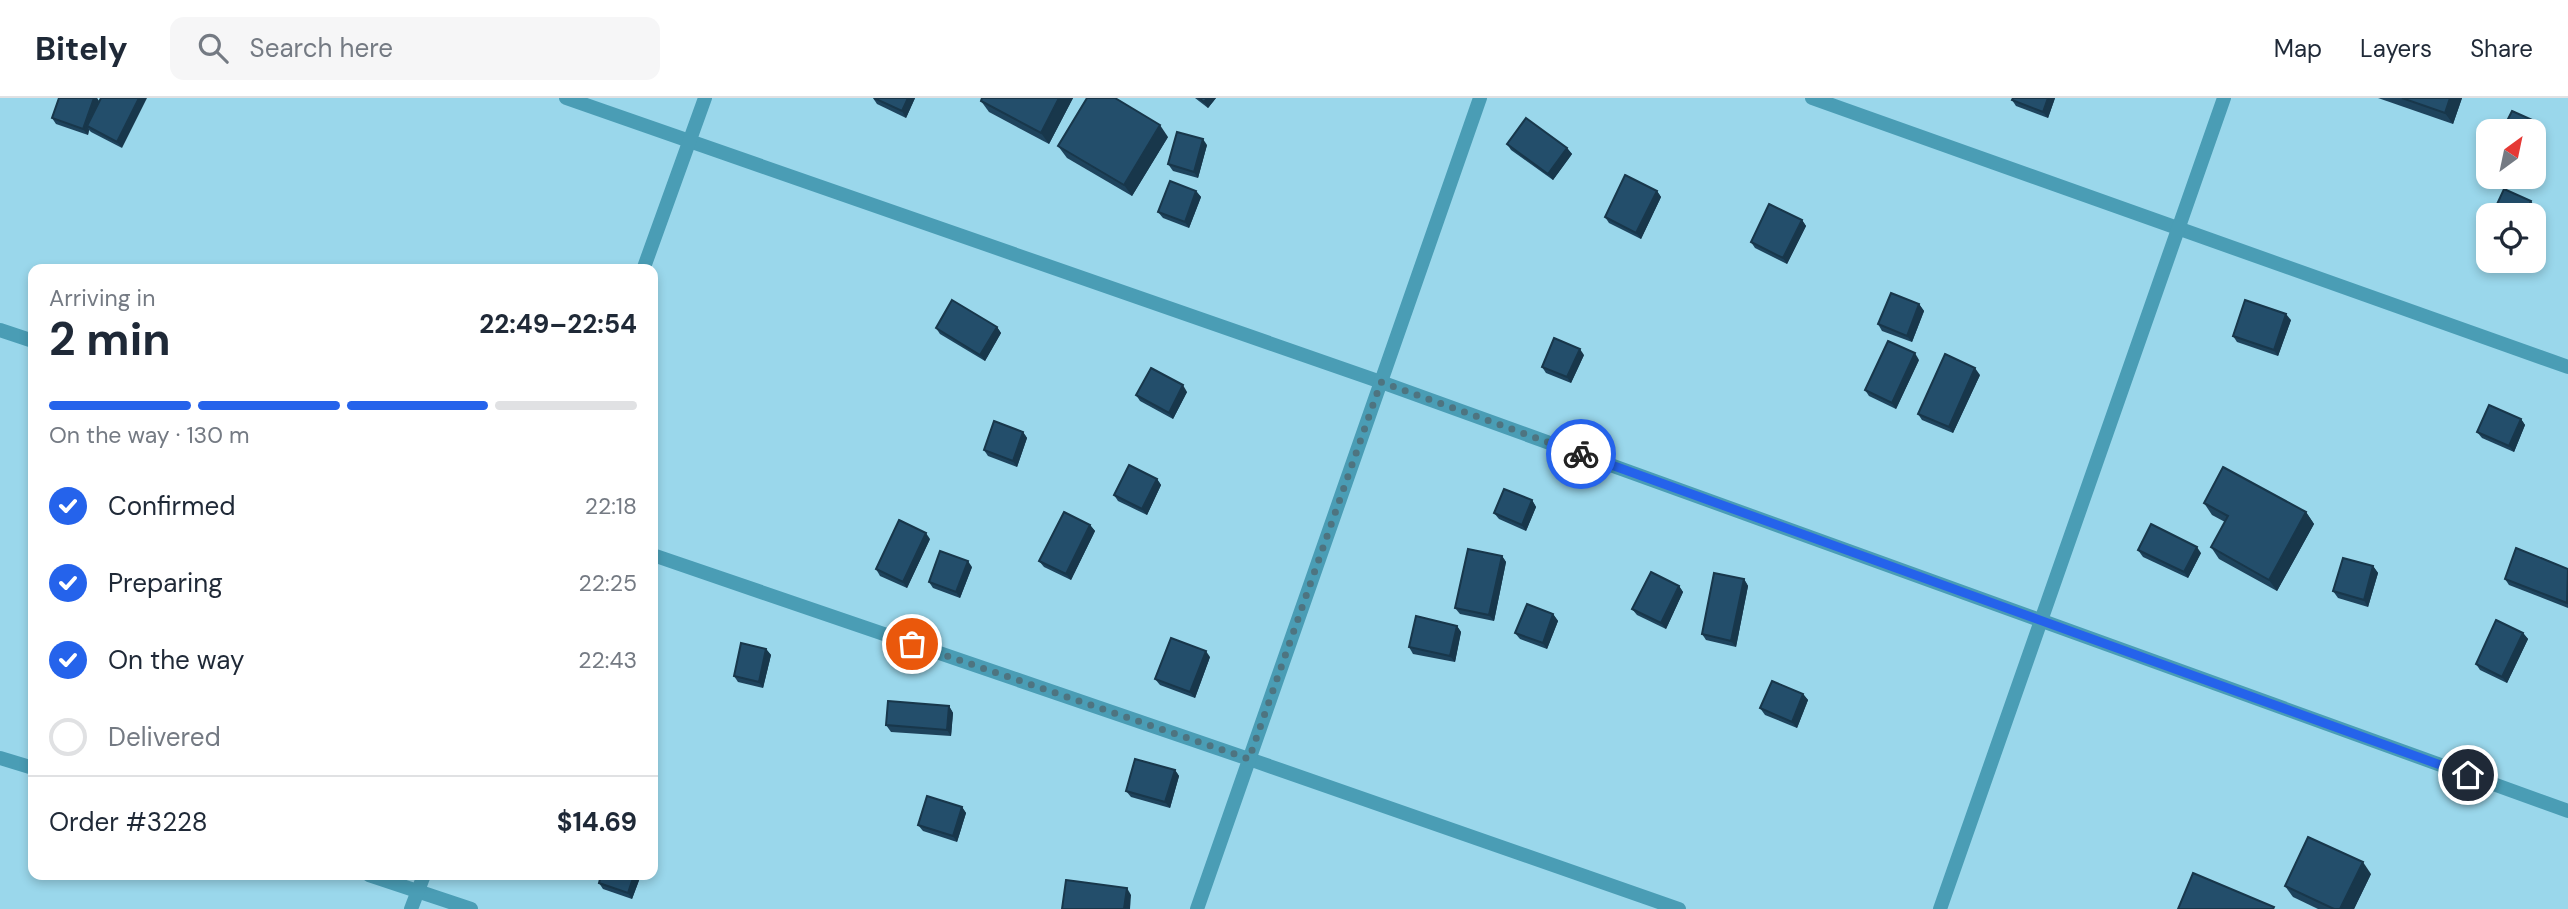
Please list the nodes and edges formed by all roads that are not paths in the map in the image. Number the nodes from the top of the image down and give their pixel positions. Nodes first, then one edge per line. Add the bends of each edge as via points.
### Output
1 (566, 98) edge
2 (705, 98) edge
3 (1480, 98) edge
4 (1812, 98) edge
5 (2224, 98) edge
6 (690, 140) junction
7 (2179, 227) junction
8 (645, 264) edge
9 (0, 330) edge
10 (28, 339) edge
11 (2568, 367) edge
12 (1381, 382) junction
13 (658, 557) edge
14 (2041, 620) junction
15 (0, 758) edge
16 (1249, 759) junction
17 (28, 766) edge
18 (2568, 811) edge
19 (384, 880) edge
20 (422, 880) edge
21 (418, 891) junction
22 (411, 909) edge
23 (471, 909) edge
24 (1197, 909) edge
25 (1678, 909) edge
26 (1940, 909) edge

1 - 6 street
2 - 6 street
3 - 12 street
4 - 7 street
5 - 7 street
6 - 8 street
6 - 12 street
7 - 11 street
7 - 14 street
9 - 10 street
12 - 14 street
12 - 16 street
13 - 16 street
14 - 18 street
14 - 26 street
15 - 17 street
16 - 24 street
16 - 25 street
19 - 21 street
20 - 21 street
21 - 22 street
21 - 23 street

